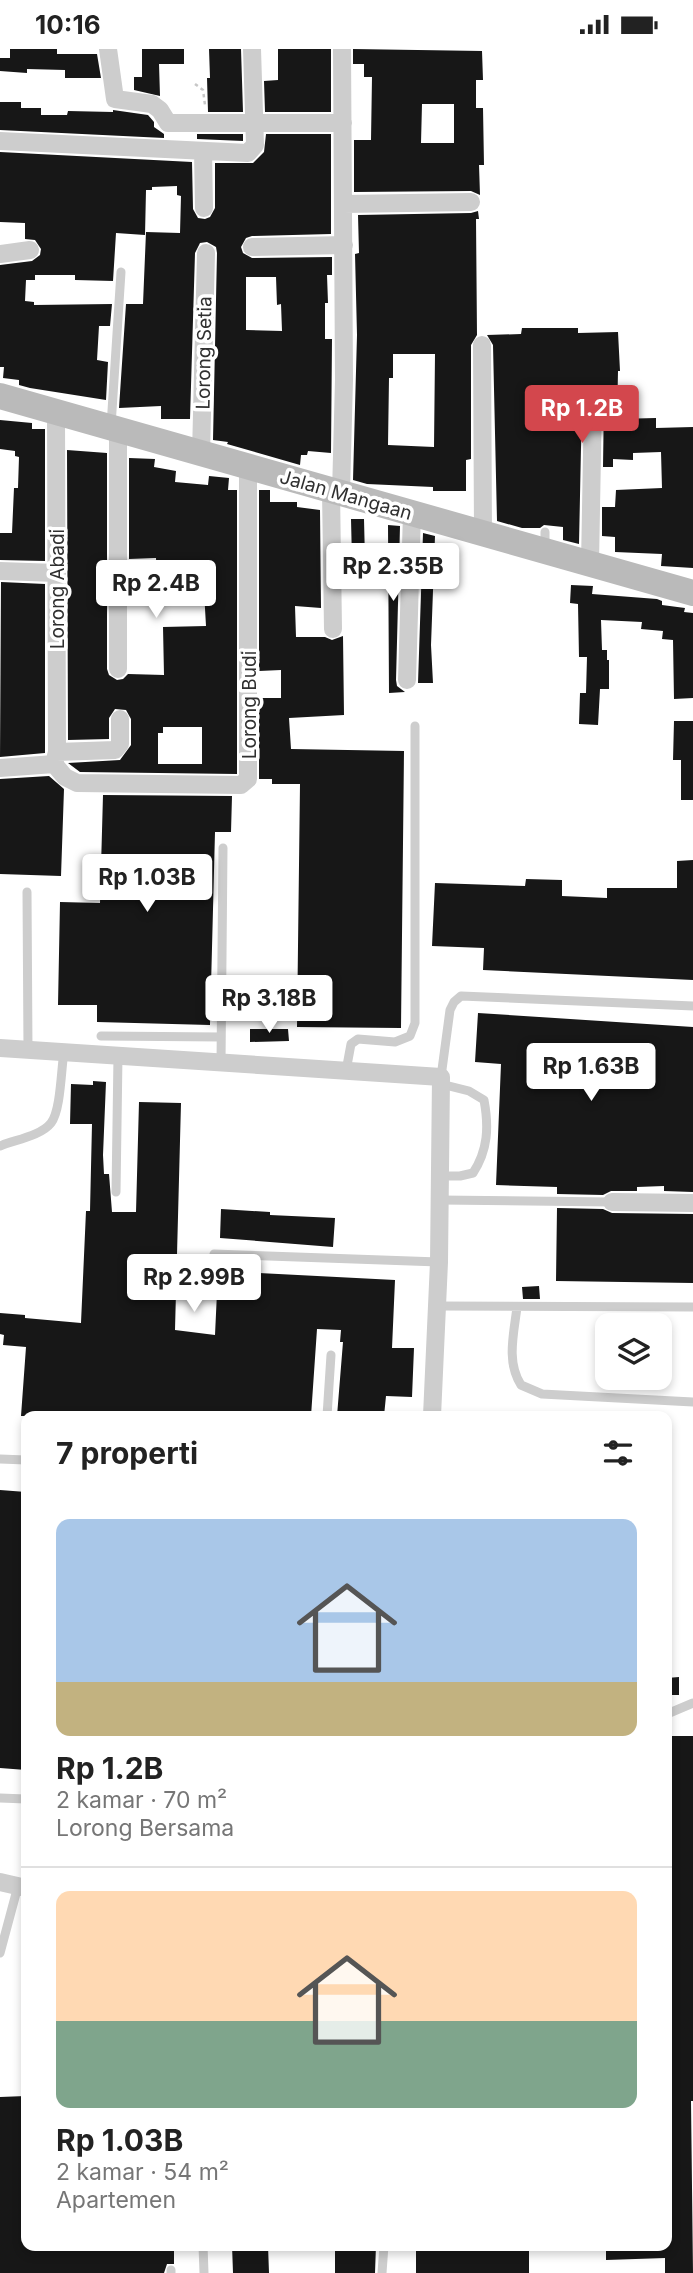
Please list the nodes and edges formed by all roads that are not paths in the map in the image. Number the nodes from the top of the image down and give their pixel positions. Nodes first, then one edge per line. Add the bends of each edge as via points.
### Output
1 (108, 49) edge
2 (252, 49) edge
3 (342, 49) edge
4 (168, 123) junction
5 (255, 123) junction
6 (343, 123) junction
7 (0, 141) edge
8 (198, 151) junction
9 (471, 202) dead end
10 (344, 204) junction
11 (204, 208) dead end
12 (344, 245) junction
13 (252, 247) dead end
14 (30, 250) dead end
15 (206, 253) dead end
16 (0, 254) edge
17 (121, 272) dead end
18 (482, 345) dead end
19 (0, 396) edge
20 (593, 399) dead end
21 (55, 412) junction
22 (114, 429) junction
23 (201, 454) junction
24 (248, 467) junction
25 (336, 492) junction
26 (412, 513) junction
27 (483, 533) junction
28 (590, 564) junction
29 (0, 571) edge
30 (57, 573) junction
31 (693, 593) edge
32 (333, 629) dead end
33 (118, 670) dead end
34 (407, 680) dead end
35 (120, 719) dead end
36 (415, 726) dead end
37 (56, 758) junction
38 (0, 768) edge
39 (223, 848) dead end
40 (27, 893) dead end
41 (693, 1006) edge
42 (101, 1036) dead end
43 (221, 1037) junction
44 (0, 1048) edge
45 (28, 1050) junction
46 (64, 1052) junction
47 (118, 1056) junction
48 (221, 1063) junction
49 (346, 1071) junction
50 (441, 1081) junction
51 (0, 1146) edge
52 (440, 1176) junction
53 (116, 1192) dead end
54 (440, 1200) junction
55 (612, 1202) joint
56 (693, 1203) edge
57 (214, 1254) dead end
58 (439, 1262) junction
59 (437, 1306) junction
60 (517, 1307) junction
61 (693, 1307) edge
62 (331, 1355) dead end
63 (693, 1402) edge
64 (327, 1411) edge
65 (432, 1411) edge
66 (0, 1459) edge
67 (21, 1460) edge
68 (693, 1703) edge
69 (672, 1712) edge
70 (0, 1798) edge
71 (21, 1799) edge
72 (15, 1885) edge
73 (0, 1953) edge
74 (203, 2251) edge
75 (384, 2251) edge
76 (204, 2273) edge
77 (382, 2273) edge

1 - 4 street via 115,99 152,104
2 - 5 street
3 - 6 street
4 - 5 street
4 - 8 street
5 - 6 street
5 - 8 street via 255,145 248,153
6 - 10 street
7 - 8 street
8 - 11 street
9 - 10 street
10 - 12 street
12 - 13 street
12 - 25 street
14 - 16 street
15 - 23 street, Lorong Setia
17 - 22 lane
18 - 27 street
19 - 21 street, Jalan Mangaan
20 - 28 street
21 - 22 street, Jalan Mangaan
21 - 30 street, Lorong Abadi
22 - 23 street, Jalan Mangaan
22 - 33 street
23 - 24 street, Jalan Mangaan
24 - 25 street, Jalan Mangaan
24 - 37 street, Lorong Budi via 246,783 77,783 65,777
25 - 26 street, Jalan Mangaan
25 - 32 street
26 - 27 street, Jalan Mangaan
26 - 34 street
27 - 28 street, Jalan Mangaan via 545,541
28 - 31 street, Jalan Mangaan
29 - 30 street
30 - 37 street, Lorong Abadi
35 - 37 street via 121,744 116,750
36 - 49 lane via 415,1023 410,1035 395,1042 358,1039 351,1044
37 - 38 street
39 - 43 lane
40 - 45 lane
41 - 50 lane via 461,996 450,1010
42 - 43 lane
43 - 48 lane
44 - 45 street
45 - 46 street
46 - 47 street
46 - 51 lane via 51,1123
47 - 48 street
47 - 53 lane
48 - 49 street
49 - 50 street
50 - 52 street
50 - 52 lane via 484,1100 488,1124 485,1148 473,1173
52 - 54 street
54 - 55 lane
54 - 58 street
55 - 56 street
57 - 58 lane
58 - 59 street
59 - 60 lane
59 - 65 street
60 - 61 lane
60 - 63 lane via 512,1357 521,1385 542,1394
62 - 64 lane
66 - 67 lane
68 - 69 lane
70 - 71 lane
72 - 73 lane
74 - 76 lane
75 - 77 lane

